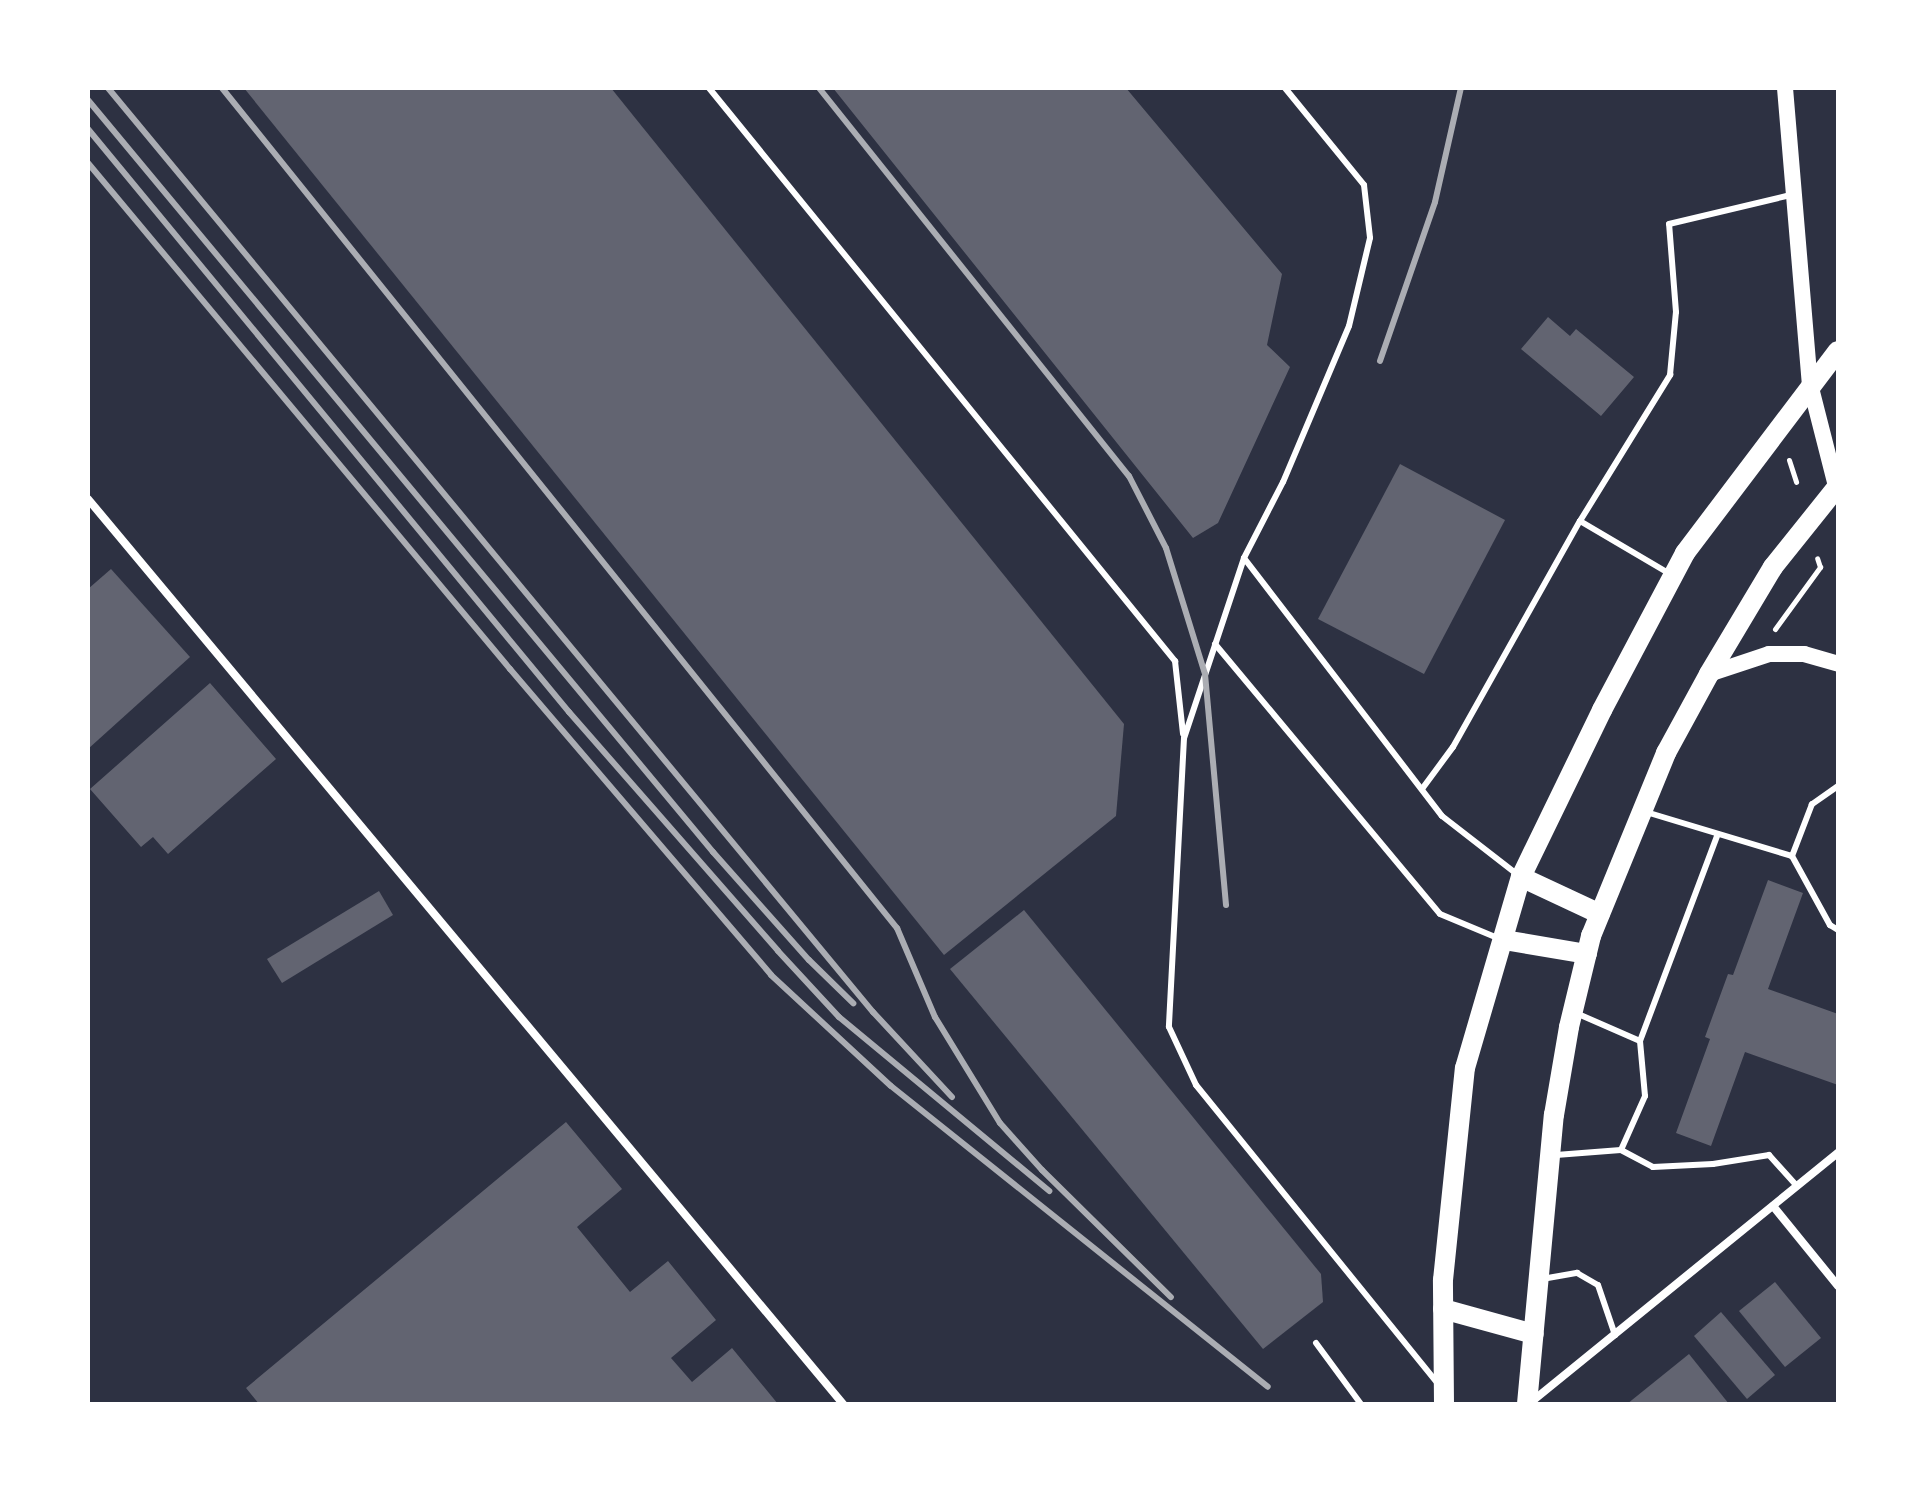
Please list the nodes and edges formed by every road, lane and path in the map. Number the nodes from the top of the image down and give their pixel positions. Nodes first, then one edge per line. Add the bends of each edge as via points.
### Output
1 (709, 88) edge
2 (1285, 88) edge
3 (1785, 88) edge
4 (1794, 195) junction
5 (1838, 351) edge
6 (1810, 384) junction
7 (1787, 451) dead end
8 (1796, 482) dead end
9 (1838, 489) edge
10 (88, 499) edge
11 (1580, 521) junction
12 (1244, 558) junction
13 (1817, 558) dead end
14 (1825, 561) dead end
15 (1820, 567) junction
16 (1673, 576) junction
17 (1772, 633) dead end
18 (1215, 644) junction
19 (1838, 664) edge
20 (1709, 674) junction
21 (1184, 738) junction
22 (1838, 786) edge
23 (1422, 789) junction
24 (1642, 811) junction
25 (1718, 834) junction
26 (1792, 856) junction
27 (1521, 877) junction
28 (1600, 914) junction
29 (1838, 930) edge
30 (1504, 940) junction
31 (1587, 954) junction
32 (1573, 1012) junction
33 (1640, 1041) junction
34 (1621, 1150) junction
35 (1838, 1153) edge
36 (1550, 1155) junction
37 (1797, 1186) junction
38 (1773, 1206) junction
39 (1539, 1280) junction
40 (1838, 1286) edge
41 (1443, 1309) junction
42 (1534, 1334) junction
43 (1615, 1335) junction
44 (1316, 1343) dead end
45 (1446, 1400) edge
46 (843, 1404) edge
47 (1361, 1404) edge
48 (1529, 1404) edge

1 - 21 lane via 1175,661
2 - 12 lane via 1364,185 1370,238 1349,326 1283,482
3 - 4 main road
4 - 6 main road
4 - 11 lane via 1669,224 1676,312 1670,375
5 - 6 main road
6 - 9 main road
6 - 16 main road
7 - 8 path
9 - 20 main road via 1773,567
10 - 46 street
11 - 16 lane
11 - 23 lane via 1453,747
12 - 18 lane
12 - 23 lane
13 - 15 path
14 - 15 path
15 - 17 path
16 - 27 main road
18 - 21 lane
18 - 30 lane via 1440,914
19 - 20 main road via 1804,654 1769,654
20 - 24 main road
21 - 45 lane via 1169,1027 1196,1085
22 - 26 lane via 1812,804
23 - 27 lane via 1442,816
24 - 25 lane
24 - 28 main road
25 - 26 lane
25 - 33 lane
26 - 29 lane via 1830,925
27 - 28 main road
27 - 30 main road
28 - 31 main road
30 - 31 main road
30 - 41 main road via 1465,1068
31 - 32 main road
32 - 33 lane
32 - 36 main road
33 - 34 lane via 1645,1096
34 - 36 lane
34 - 37 lane via 1653,1167 1769,1155
35 - 37 street
36 - 39 main road
37 - 38 street
38 - 40 street
38 - 43 street
39 - 42 main road
39 - 43 lane via 1577,1273 1598,1285
41 - 42 main road
41 - 45 main road
42 - 48 main road
43 - 48 street
44 - 47 lane

